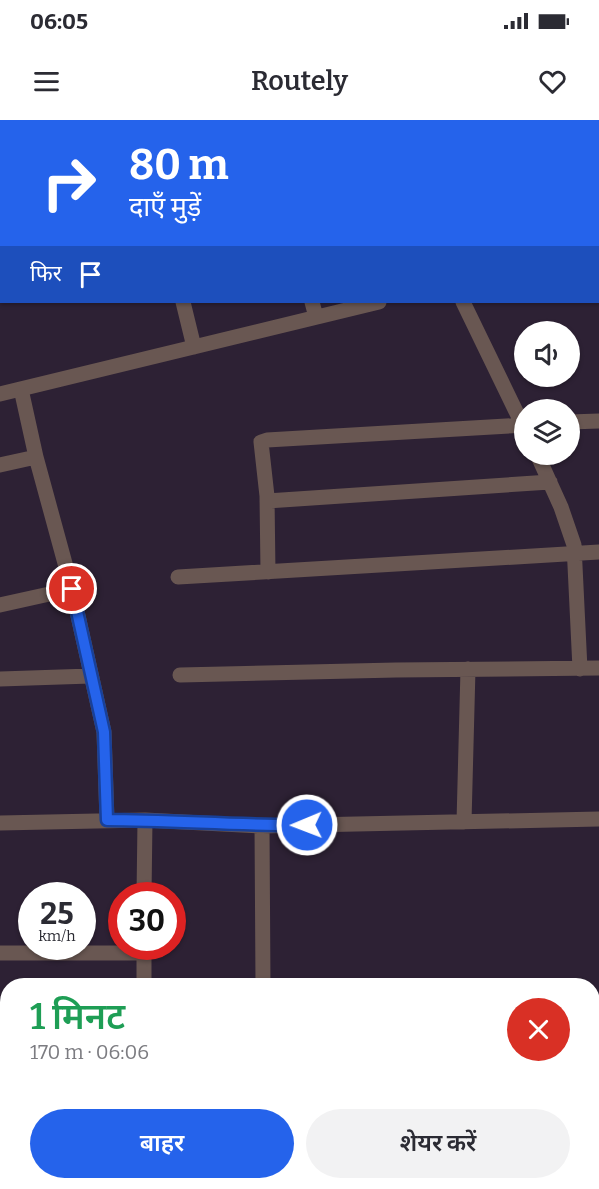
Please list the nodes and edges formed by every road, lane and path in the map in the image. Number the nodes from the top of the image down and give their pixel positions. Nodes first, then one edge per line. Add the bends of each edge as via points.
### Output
1 (183, 303) edge
2 (312, 303) edge
3 (375, 303) edge
4 (463, 303) edge
5 (316, 317) junction
6 (194, 347) junction
7 (21, 389) junction
8 (0, 394) edge
9 (514, 407) edge
10 (599, 421) edge
11 (580, 422) edge
12 (514, 428) edge
13 (36, 457) junction
14 (0, 465) edge
15 (542, 465) edge
16 (550, 482) junction
17 (267, 501) junction
18 (599, 552) edge
19 (576, 553) junction
20 (268, 572) junction
21 (178, 577) dead end
22 (72, 589) junction
23 (0, 605) edge
24 (599, 668) edge
25 (468, 669) junction
26 (580, 669) junction
27 (180, 675) dead end
28 (91, 676) junction
29 (0, 679) edge
30 (599, 819) edge
31 (107, 820) junction
32 (145, 820) junction
33 (464, 822) junction
34 (0, 823) edge
35 (262, 826) junction
36 (144, 882) edge
37 (108, 951) edge
38 (0, 953) edge
39 (144, 960) edge
40 (144, 978) edge
41 (263, 978) edge

1 - 6 street
2 - 5 street
3 - 5 street
4 - 9 street
5 - 6 street
6 - 7 street
7 - 8 street
7 - 13 street
10 - 11 street
12 - 17 street via 264,441 260,445
13 - 14 street
13 - 22 street
15 - 16 street
16 - 17 street
16 - 19 street
17 - 20 street
18 - 19 street
19 - 20 street
19 - 26 street
20 - 21 street
22 - 23 street
22 - 28 street
24 - 26 street
25 - 26 street
25 - 27 street
25 - 33 street
28 - 29 street
28 - 31 street via 105,746
30 - 33 street
31 - 32 street
31 - 34 street
32 - 35 street
32 - 36 street
33 - 35 street
35 - 41 street
37 - 38 street
39 - 40 street

